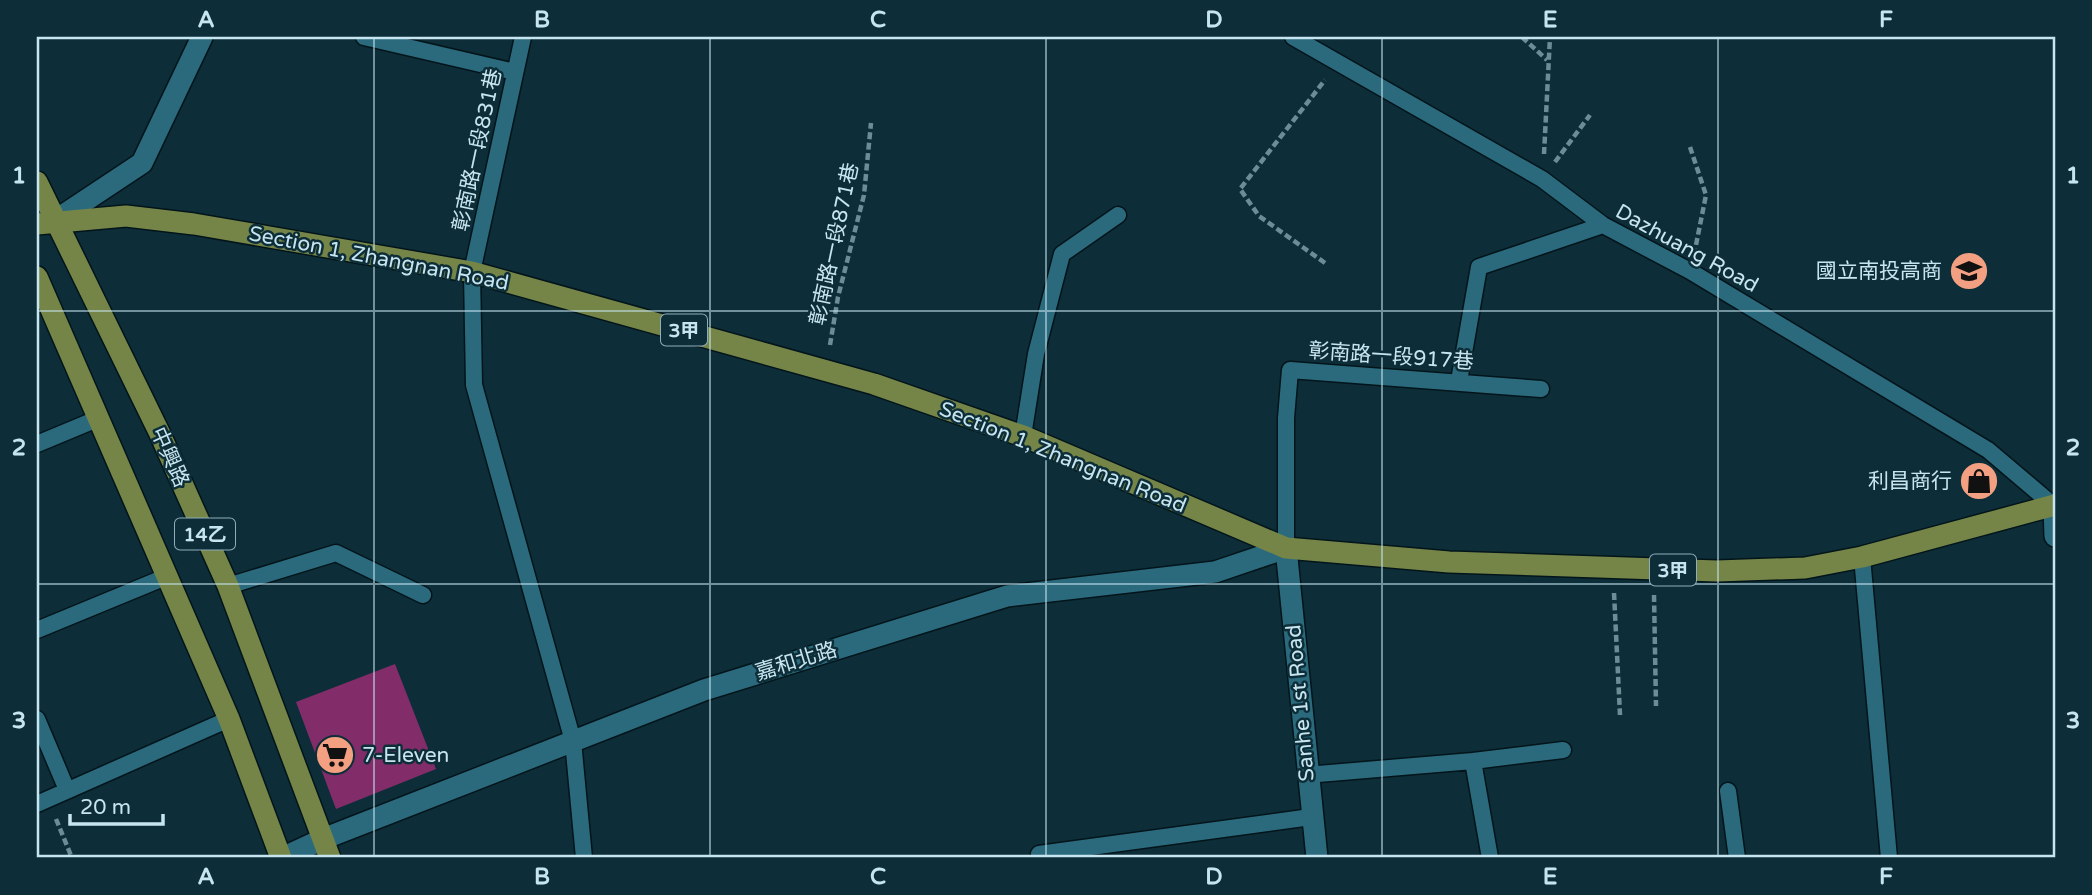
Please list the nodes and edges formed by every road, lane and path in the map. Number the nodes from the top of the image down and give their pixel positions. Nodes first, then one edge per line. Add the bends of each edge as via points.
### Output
1 (202, 37) edge
2 (364, 37) edge
3 (523, 37) edge
4 (1293, 37) edge
5 (1522, 37) edge
6 (1550, 37) edge
7 (1547, 61) junction
8 (1339, 63) junction
9 (515, 72) junction
10 (1590, 114) dead end
11 (871, 123) dead end
12 (1690, 147) dead end
13 (1542, 179) junction
14 (37, 182) edge
15 (1118, 215) dead end
16 (46, 222) edge
17 (1603, 225) junction
18 (1325, 263) dead end
19 (1690, 271) junction
20 (472, 272) junction
21 (37, 276) edge
22 (825, 370) junction
23 (1459, 381) junction
24 (1541, 389) dead end
25 (97, 419) junction
26 (1023, 436) junction
27 (37, 444) edge
28 (2054, 506) edge
29 (2055, 536) edge
30 (1286, 548) junction
31 (1862, 557) junction
32 (1612, 568) junction
33 (1653, 569) junction
34 (168, 576) junction
35 (228, 586) junction
36 (422, 595) dead end
37 (37, 630) edge
38 (1656, 706) dead end
39 (1620, 715) dead end
40 (37, 719) edge
41 (229, 719) junction
42 (573, 741) junction
43 (1563, 750) dead end
44 (1473, 761) junction
45 (1306, 775) junction
46 (67, 790) junction
47 (1728, 791) dead end
48 (43, 801) edge
49 (1311, 817) junction
50 (327, 849) edge
51 (1039, 854) dead end
52 (72, 858) edge
53 (282, 858) edge
54 (584, 858) edge
55 (1317, 858) edge
56 (1490, 858) edge
57 (1737, 858) edge
58 (1889, 858) edge

1 - 16 street via 142,163
2 - 9 lane
3 - 9 lane, 彰南路一段831巷
4 - 8 lane, Dazhuang Road
5 - 7 path
6 - 7 path
7 - 13 path
8 - 13 lane, Dazhuang Road
8 - 18 path via 1240,189 1259,216
9 - 20 lane, 彰南路一段831巷
10 - 13 path
11 - 22 path, 彰南路一段871巷 via 864,195
12 - 19 path via 1706,195
13 - 17 lane, Dazhuang Road
14 - 16 main road, 中興路 / 14乙
15 - 26 lane via 1062,254 1047,302
16 - 20 main road, Section 1, Zhangnan Road / 3甲 via 126,216
16 - 35 main road, 中興路 / 14乙 via 160,434
17 - 19 lane, Dazhuang Road
17 - 23 lane via 1479,267
19 - 28 lane, Dazhuang Road via 1988,450
20 - 22 main road, Section 1, Zhangnan Road / 3甲
20 - 42 lane, 彰南路一段831巷 via 474,385
21 - 25 main road, 14乙
22 - 26 main road, Section 1, Zhangnan Road / 3甲
23 - 24 lane, 彰南路一段917巷
23 - 30 lane, 彰南路一段917巷 via 1290,370
25 - 27 lane
25 - 34 main road, 14乙
26 - 30 main road, Section 1, Zhangnan Road / 3甲
28 - 29 street
28 - 31 main road, Section 1, Zhangnan Road / 3甲
30 - 32 main road, Section 1, Zhangnan Road / 3甲 via 1449,562
30 - 42 street, 嘉和北路 via 1215,572 1007,596 704,690
30 - 45 street, Sanhe 1st Road
31 - 33 main road, Section 1, Zhangnan Road / 3甲 via 1805,568
31 - 58 lane
32 - 33 main road, Section 1, Zhangnan Road / 3甲
32 - 39 path
33 - 38 path
34 - 37 lane
34 - 41 main road, 14乙
35 - 36 lane via 336,553
35 - 50 main road, 中興路 / 14乙
40 - 46 lane
41 - 46 lane
41 - 53 main road, 14乙
42 - 50 street, 嘉和北路
42 - 54 lane, 彰南路一段831巷
43 - 44 lane
44 - 45 lane
44 - 56 lane
45 - 49 street, Sanhe 1st Road
46 - 48 lane
47 - 57 lane
48 - 52 path
49 - 51 lane
49 - 55 street, Sanhe 1st Road
50 - 53 street, 嘉和北路

